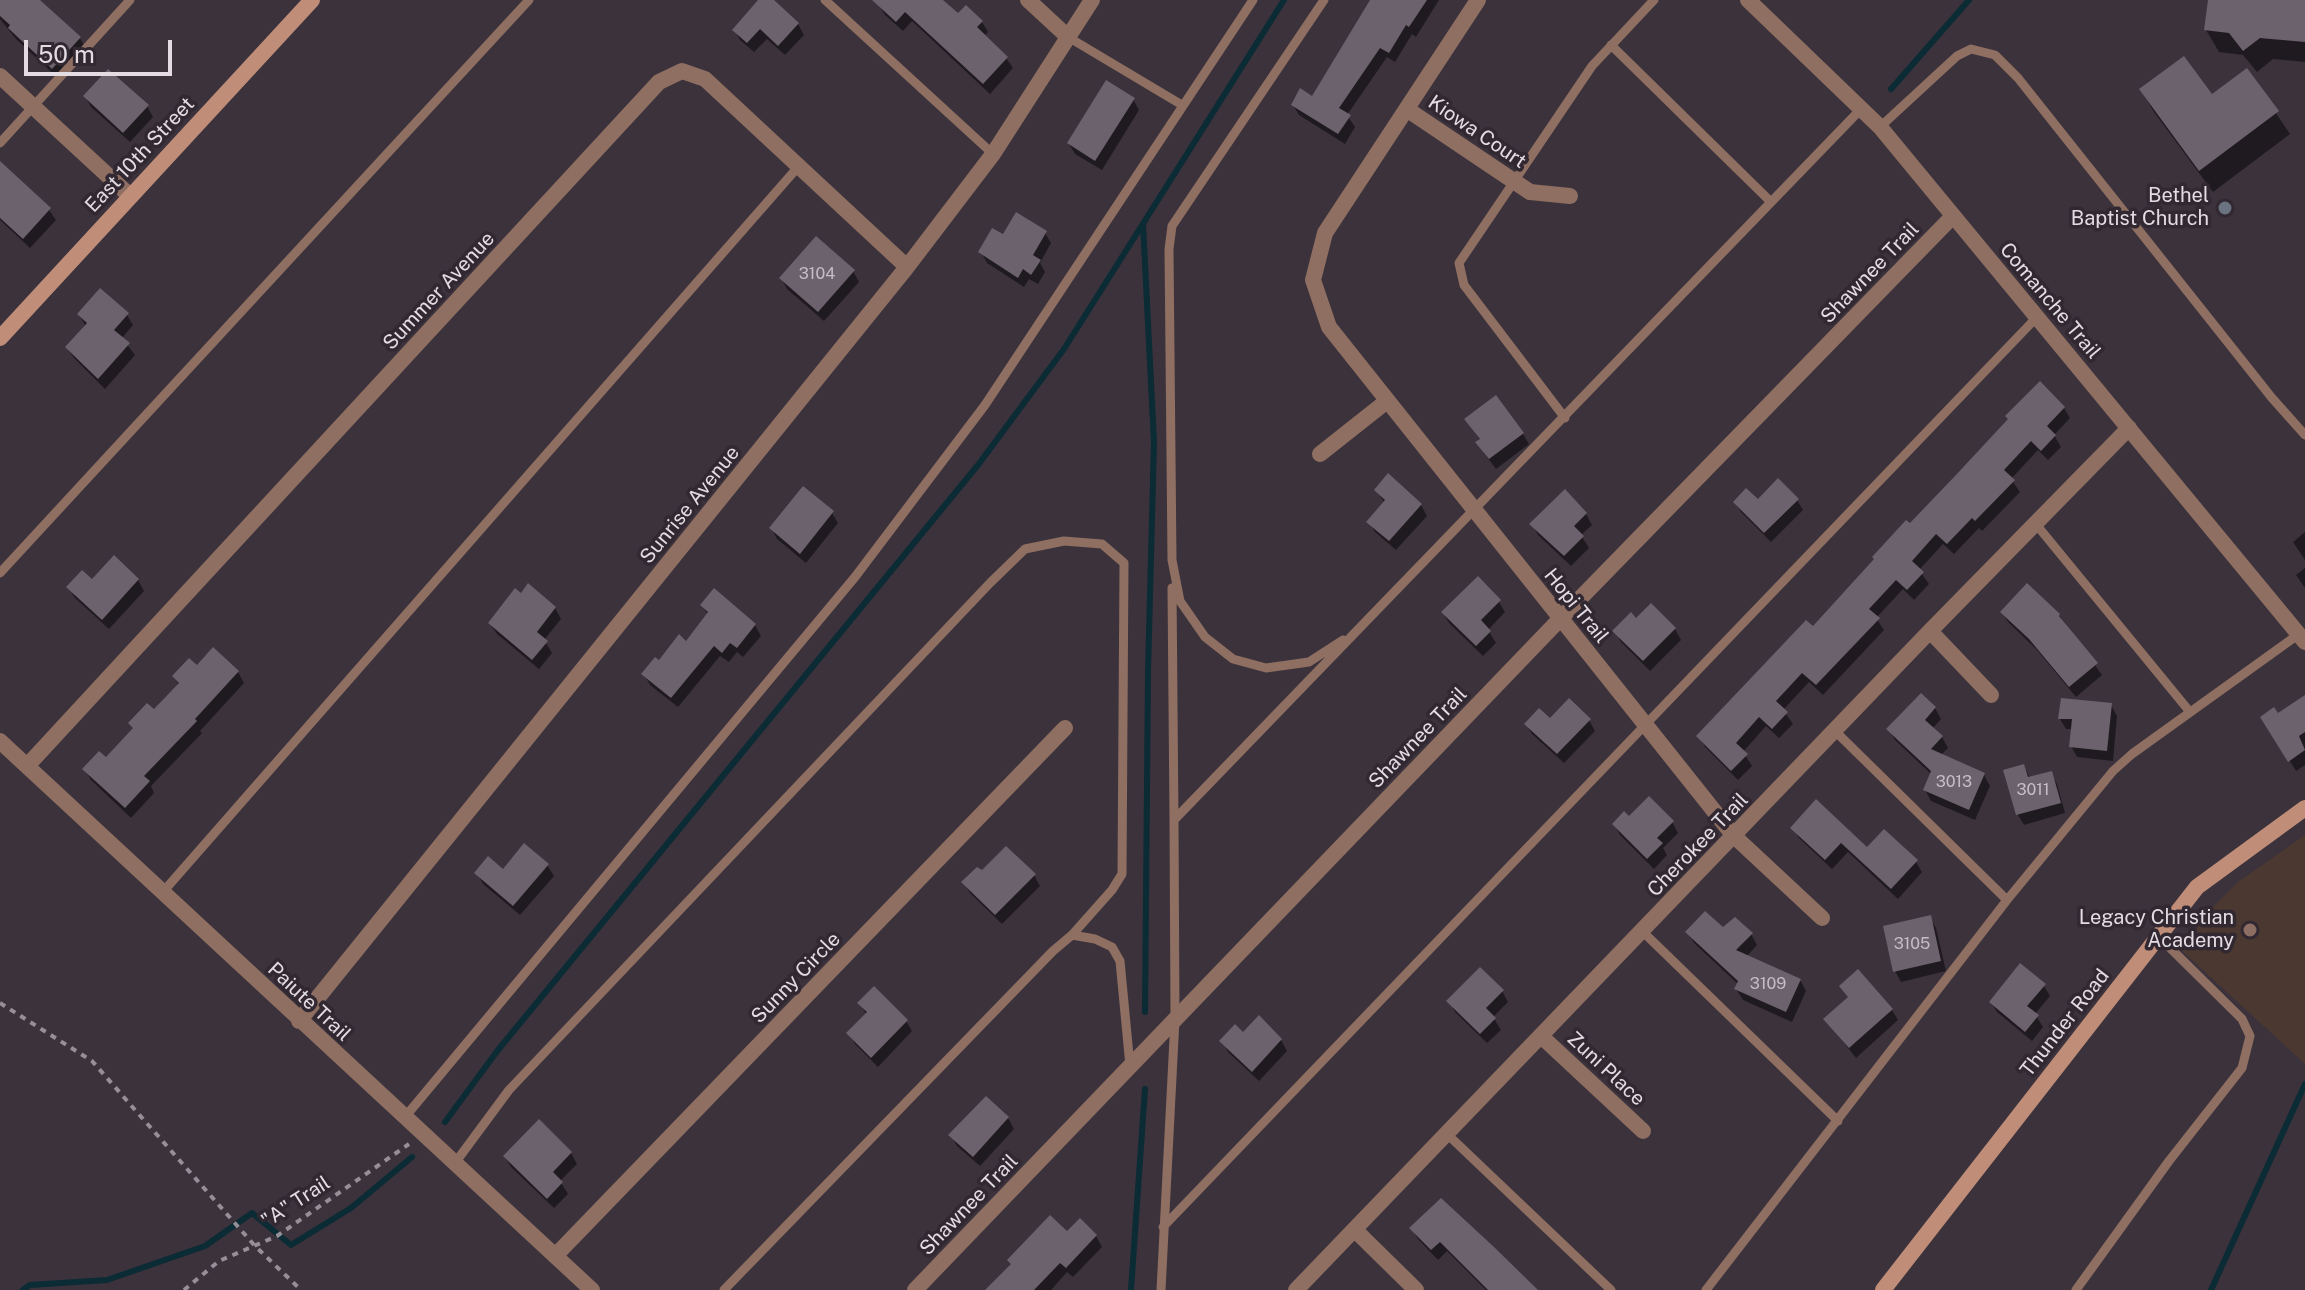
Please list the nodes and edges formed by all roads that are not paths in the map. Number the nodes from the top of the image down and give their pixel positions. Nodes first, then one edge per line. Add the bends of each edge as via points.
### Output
1 (114, 0) edge
2 (529, 0) edge
3 (825, 0) edge
4 (1028, 0) edge
5 (1092, 0) edge
6 (1253, 0) edge
7 (1324, 0) edge
8 (1478, 0) edge
9 (1654, 0) edge
10 (1748, 0) edge
11 (309, 1) edge
12 (127, 4) edge
13 (1068, 37) junction
14 (1611, 45) junction
15 (0, 76) edge
16 (1182, 105) junction
17 (33, 107) junction
18 (1862, 108) junction
19 (1408, 110) junction
20 (1880, 127) junction
21 (0, 143) edge
22 (993, 154) junction
23 (798, 167) junction
24 (1514, 182) junction
25 (129, 195) junction
26 (1570, 196) dead end
27 (1771, 202) junction
28 (1953, 216) junction
29 (907, 267) junction
30 (2037, 317) junction
31 (0, 338) edge
32 (1387, 401) junction
33 (1565, 418) junction
34 (2129, 428) junction
35 (2305, 435) edge
36 (1320, 454) dead end
37 (1474, 511) junction
38 (2035, 523) junction
39 (1172, 560) junction
40 (0, 573) edge
41 (1561, 618) junction
42 (1930, 631) junction
43 (1357, 632) junction
44 (2302, 638) edge
45 (1991, 695) dead end
46 (2190, 712) junction
47 (1647, 726) junction
48 (1065, 728) dead end
49 (1835, 731) junction
50 (0, 741) edge
51 (27, 766) junction
52 (2305, 808) edge
53 (1174, 820) junction
54 (1734, 836) junction
55 (162, 893) junction
56 (2007, 900) junction
57 (1822, 918) dead end
58 (1642, 931) junction
59 (1072, 935) junction
60 (2158, 936) junction
61 (1175, 1019) junction
62 (299, 1021) junction
63 (1541, 1036) junction
64 (1130, 1066) junction
65 (405, 1117) junction
66 (1838, 1121) junction
67 (1643, 1131) dead end
68 (1447, 1134) junction
69 (455, 1163) junction
70 (1163, 1227) junction
71 (1355, 1230) junction
72 (555, 1256) junction
73 (592, 1290) edge
74 (724, 1290) edge
75 (915, 1290) edge
76 (1161, 1290) edge
77 (1296, 1290) edge
78 (1416, 1290) edge
79 (1611, 1290) edge
80 (1706, 1290) edge
81 (1883, 1290) edge
82 (2076, 1290) edge

1 - 12 lane
2 - 40 lane
3 - 22 lane
4 - 13 street
5 - 13 street, Sunrise Avenue
6 - 16 lane
7 - 39 lane via 1172,226
8 - 19 street, Hopi Trail
9 - 14 lane
10 - 18 street, Comanche Trail
11 - 25 street, East 10th Street
12 - 17 lane
13 - 16 lane
13 - 22 street, Sunrise Avenue
14 - 24 lane
14 - 27 lane
15 - 17 street
16 - 65 lane via 985,405 855,577
17 - 21 lane
17 - 25 street
18 - 20 street, Comanche Trail
18 - 27 lane
19 - 24 street, Kiowa Court
19 - 32 street, Hopi Trail via 1325,233 1313,280 1329,327
20 - 28 street, Comanche Trail
20 - 35 lane via 1957,56 1971,49 1995,55
22 - 29 street, Sunrise Avenue
23 - 29 street, Summer Avenue
23 - 51 street, Summer Avenue via 705,79 682,71 659,82
23 - 55 lane
24 - 26 street, Kiowa Court via 1530,192
24 - 33 lane via 1459,263 1464,285
25 - 31 street, East 10th Street
27 - 33 lane
28 - 30 street, Comanche Trail
28 - 41 street, Shawnee Trail
29 - 62 street, Sunrise Avenue
30 - 34 street, Comanche Trail
30 - 47 lane
32 - 36 street
32 - 37 street, Hopi Trail
33 - 37 lane
34 - 38 street, Cherokee Trail
34 - 44 street, Comanche Trail
37 - 41 street, Hopi Trail
37 - 43 lane
38 - 42 street, Cherokee Trail
38 - 46 lane
39 - 43 lane via 1180,601 1205,637 1233,659 1266,668 1309,662
39 - 53 lane
41 - 47 street, Hopi Trail
41 - 61 street, Shawnee Trail
42 - 45 street
42 - 49 street, Cherokee Trail
43 - 53 lane
44 - 46 lane
46 - 56 lane via 2113,771
47 - 54 street, Hopi Trail
47 - 70 lane
48 - 72 street, Sunny Circle
49 - 54 street, Cherokee Trail
49 - 56 lane
50 - 51 street, Paiute Trail
51 - 55 street, Paiute Trail
52 - 60 street, Thunder Road via 2197,887
53 - 61 lane
54 - 57 street, Hopi Trail
54 - 58 street, Cherokee Trail
55 - 62 street, Paiute Trail
56 - 66 lane
58 - 63 street, Cherokee Trail
58 - 66 lane
59 - 64 lane via 1112,947 1120,961
59 - 69 lane via 1122,874 1124,563 1102,544 1064,541 1025,549 990,583 509,1090
59 - 74 lane
60 - 81 street, Thunder Road
60 - 82 lane via 2242,1019 2250,1036 2242,1068
61 - 64 street, Shawnee Trail
61 - 70 lane
62 - 65 street, Paiute Trail
63 - 67 street, Zuni Place
63 - 68 street, Cherokee Trail
64 - 75 street, Shawnee Trail
65 - 69 street, Paiute Trail
66 - 80 lane
68 - 71 street, Cherokee Trail
68 - 79 lane
69 - 72 street, Paiute Trail
70 - 76 lane
71 - 77 street, Cherokee Trail
71 - 78 street
72 - 73 street, Paiute Trail

